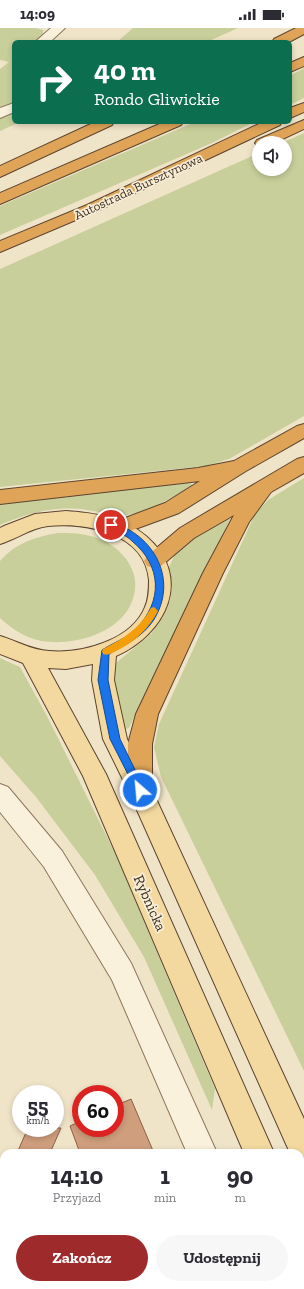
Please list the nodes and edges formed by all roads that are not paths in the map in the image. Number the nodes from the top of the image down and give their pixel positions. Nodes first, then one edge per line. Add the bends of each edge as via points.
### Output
1 (58, 28) edge
2 (304, 29) edge
3 (44, 40) edge
4 (283, 40) edge
5 (304, 61) edge
6 (292, 67) edge
7 (304, 107) edge
8 (12, 108) edge
9 (292, 113) edge
10 (0, 114) edge
11 (103, 124) edge
12 (171, 124) edge
13 (271, 124) edge
14 (304, 124) edge
15 (277, 136) edge
16 (252, 147) edge
17 (0, 172) edge
18 (0, 199) edge
19 (92, 208) junction
20 (0, 247) edge
21 (304, 430) edge
22 (304, 464) edge
23 (239, 466) junction
24 (263, 489) junction
25 (0, 497) edge
26 (119, 528) junction
27 (0, 537) edge
28 (154, 561) junction
29 (0, 644) edge
30 (105, 652) junction
31 (31, 657) junction
32 (140, 790) junction
33 (0, 794) edge
34 (200, 1149) edge
35 (256, 1149) edge
36 (303, 1149) edge

1 - 3 street
2 - 4 highway
5 - 6 highway
7 - 9 highway
8 - 10 street
11 - 17 highway
12 - 18 highway
13 - 19 highway, Autostrada Bursztynowa
14 - 15 highway
16 - 19 highway via 199,171
19 - 20 highway, Autostrada Bursztynowa
21 - 23 highway
22 - 24 highway
23 - 25 highway via 198,475
23 - 26 highway via 172,508
24 - 28 highway via 187,533
24 - 32 highway via 237,525 148,714 140,744
26 - 27 main road via 85,518 54,518 29,523
26 - 28 main road via 146,548
28 - 30 main road via 159,575 157,605 149,619 133,636
29 - 31 main road
30 - 31 main road via 69,660
30 - 32 main road via 103,680 115,739
31 - 35 main road, Rybnicka via 94,774
32 - 36 main road
33 - 34 street via 53,859 122,972

